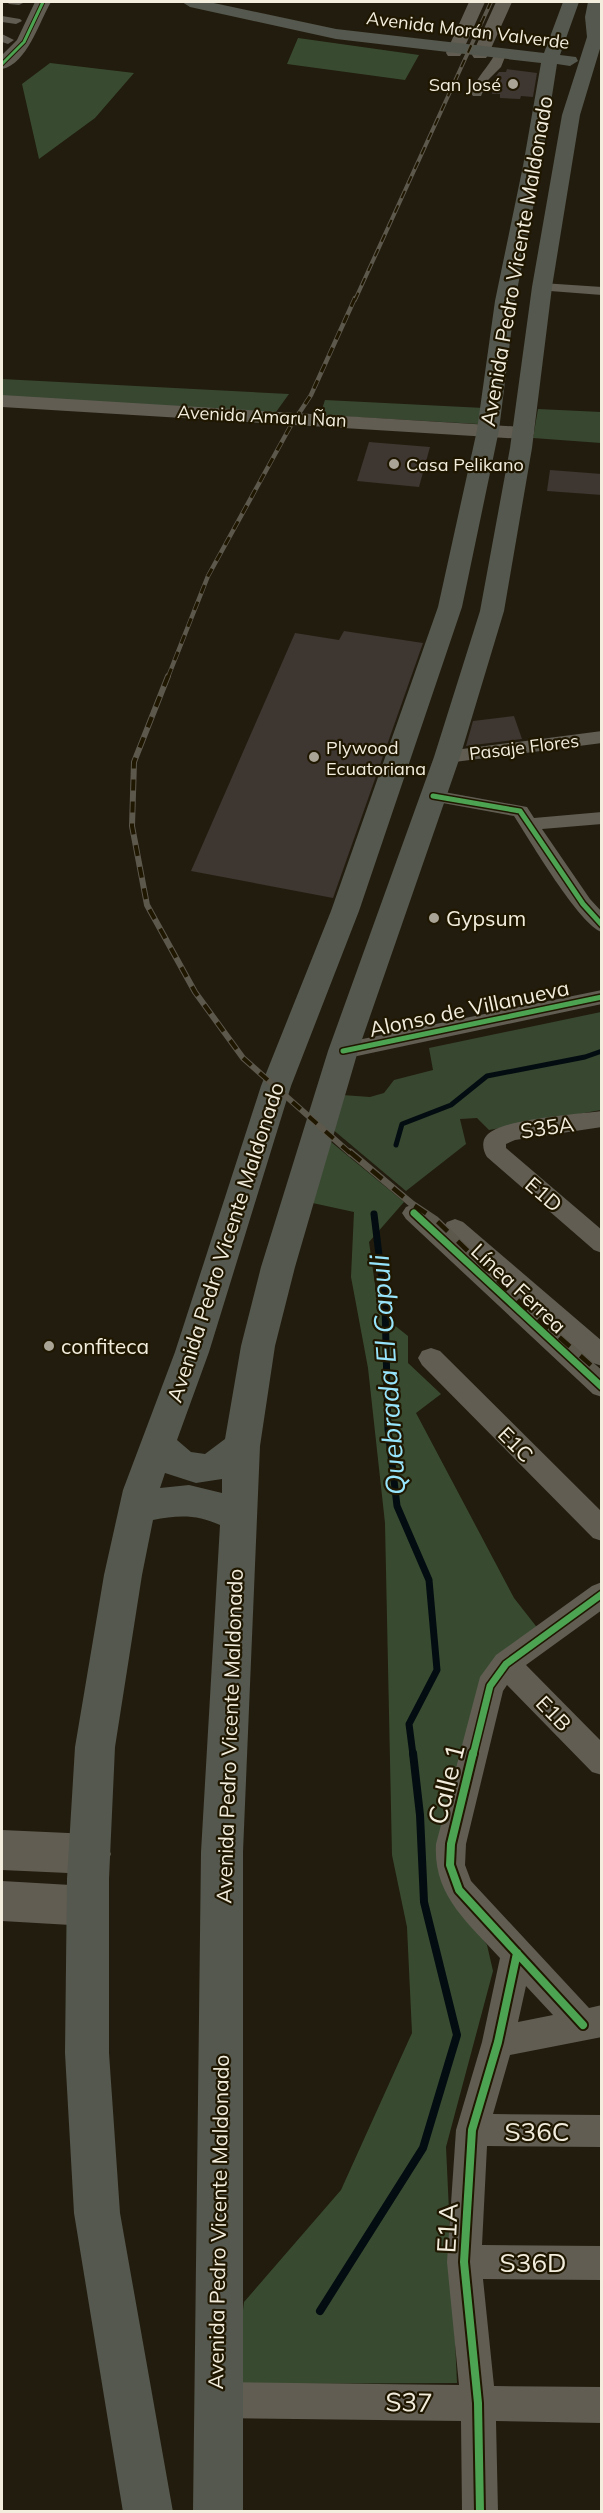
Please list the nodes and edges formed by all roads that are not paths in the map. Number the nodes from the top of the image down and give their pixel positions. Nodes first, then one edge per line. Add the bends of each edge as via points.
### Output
1 (17, 2) edge
2 (43, 2) edge
3 (223, 2) edge
4 (241, 2) edge
5 (477, 2) edge
6 (504, 2) edge
7 (571, 2) edge
8 (195, 3) edge
9 (597, 13) edge
10 (9, 20) edge
11 (300, 24) junction
12 (4, 42) edge
13 (457, 46) junction
14 (484, 49) junction
15 (598, 52) edge
16 (551, 56) junction
17 (499, 57) junction
18 (2, 64) edge
19 (602, 65) edge
20 (582, 75) junction
21 (477, 93) dead end
22 (542, 287) junction
23 (602, 291) edge
24 (2, 401) edge
25 (2, 410) edge
26 (280, 422) junction
27 (487, 434) junction
28 (522, 438) junction
29 (602, 737) edge
30 (447, 757) junction
31 (433, 796) junction
32 (602, 818) edge
33 (531, 824) junction
34 (602, 925) edge
35 (602, 997) edge
36 (343, 1051) junction
37 (602, 1119) edge
38 (495, 1140) joint
39 (414, 1213) dead end
40 (455, 1228) dead end
41 (600, 1241) edge
42 (602, 1356) edge
43 (431, 1358) dead end
44 (602, 1387) edge
45 (159, 1442) junction
46 (242, 1446) junction
47 (137, 1509) junction
48 (238, 1517) junction
49 (602, 1530) edge
50 (602, 1594) edge
51 (506, 1664) junction
52 (602, 1762) edge
53 (2, 1850) edge
54 (90, 1854) junction
55 (2, 1901) edge
56 (88, 1906) junction
57 (517, 1953) junction
58 (592, 2023) edge
59 (498, 2042) junction
60 (472, 2130) junction
61 (602, 2131) edge
62 (464, 2262) junction
63 (602, 2263) edge
64 (217, 2400) junction
65 (478, 2403) junction
66 (602, 2405) edge
67 (148, 2511) edge
68 (218, 2511) edge
69 (480, 2511) edge

1 - 10 main road
2 - 18 main road via 24,42
3 - 11 main road, Avenida Morán Valverde
4 - 13 main road
5 - 13 main road
6 - 14 main road
7 - 16 main road, Avenida Pedro Vicente Maldonado
8 - 11 main road, Avenida Morán Valverde
8 - 13 main road via 250,22 304,34
9 - 15 main road, Avenida Pedro Vicente Maldonado
10 - 12 main road
11 - 15 main road, Avenida Morán Valverde
11 - 19 main road, Avenida Morán Valverde via 360,37
13 - 14 main road
14 - 16 main road
14 - 17 main road
15 - 20 main road, Avenida Pedro Vicente Maldonado
16 - 17 main road
16 - 27 main road, Avenida Pedro Vicente Maldonado via 505,301
17 - 21 street via 482,79
19 - 20 main road via 594,79 597,88
20 - 22 main road, Avenida Pedro Vicente Maldonado via 580,111
22 - 23 street
22 - 28 main road, Avenida Pedro Vicente Maldonado
24 - 26 main road, Avenida Amaru Ñan
25 - 26 main road, Avenida Amaru Ñan
26 - 27 main road, Avenida Amaru Ñan
27 - 28 main road, Avenida Amaru Ñan
27 - 45 main road, Avenida Pedro Vicente Maldonado via 450,607 345,911 276,1086 192,1352
28 - 30 main road, Avenida Pedro Vicente Maldonado via 492,611
29 - 30 street, Pasaje Flores
30 - 31 main road, Avenida Pedro Vicente Maldonado
31 - 33 street via 520,811
31 - 36 main road, Avenida Pedro Vicente Maldonado
32 - 33 street
33 - 34 street via 583,904
35 - 36 street, Alonso de Villanueva
36 - 46 main road, Avenida Pedro Vicente Maldonado via 278,1267 258,1346
37 - 38 street, S35A via 510,1132
38 - 41 street, E1D via 495,1151
39 - 44 street, Línea Ferrea
40 - 42 street, Línea Ferrea
43 - 49 street, E1C
45 - 46 main road via 174,1461 199,1468 222,1463
45 - 47 main road, Avenida Pedro Vicente Maldonado
46 - 48 main road, Avenida Pedro Vicente Maldonado
47 - 48 main road via 170,1500 192,1500
47 - 54 main road, Avenida Pedro Vicente Maldonado via 95,1747
48 - 64 main road, Avenida Pedro Vicente Maldonado via 222,1852
50 - 51 street, Calle 1
51 - 52 street, E1B
51 - 57 street, Calle 1 via 490,1686 451,1844 450,1865 459,1890
53 - 54 main road
54 - 56 main road, Avenida Pedro Vicente Maldonado
55 - 56 main road
56 - 67 main road, Avenida Pedro Vicente Maldonado via 87,2053 97,2213
57 - 58 street, Calle 1
57 - 59 street, E1A
58 - 59 street
59 - 60 street, E1A
60 - 61 street, S36C
60 - 62 street, E1A
62 - 63 street, S36D
62 - 65 street, E1A
64 - 65 street, S37
64 - 68 main road, Avenida Pedro Vicente Maldonado
65 - 66 street, S37
65 - 69 street, E1A

